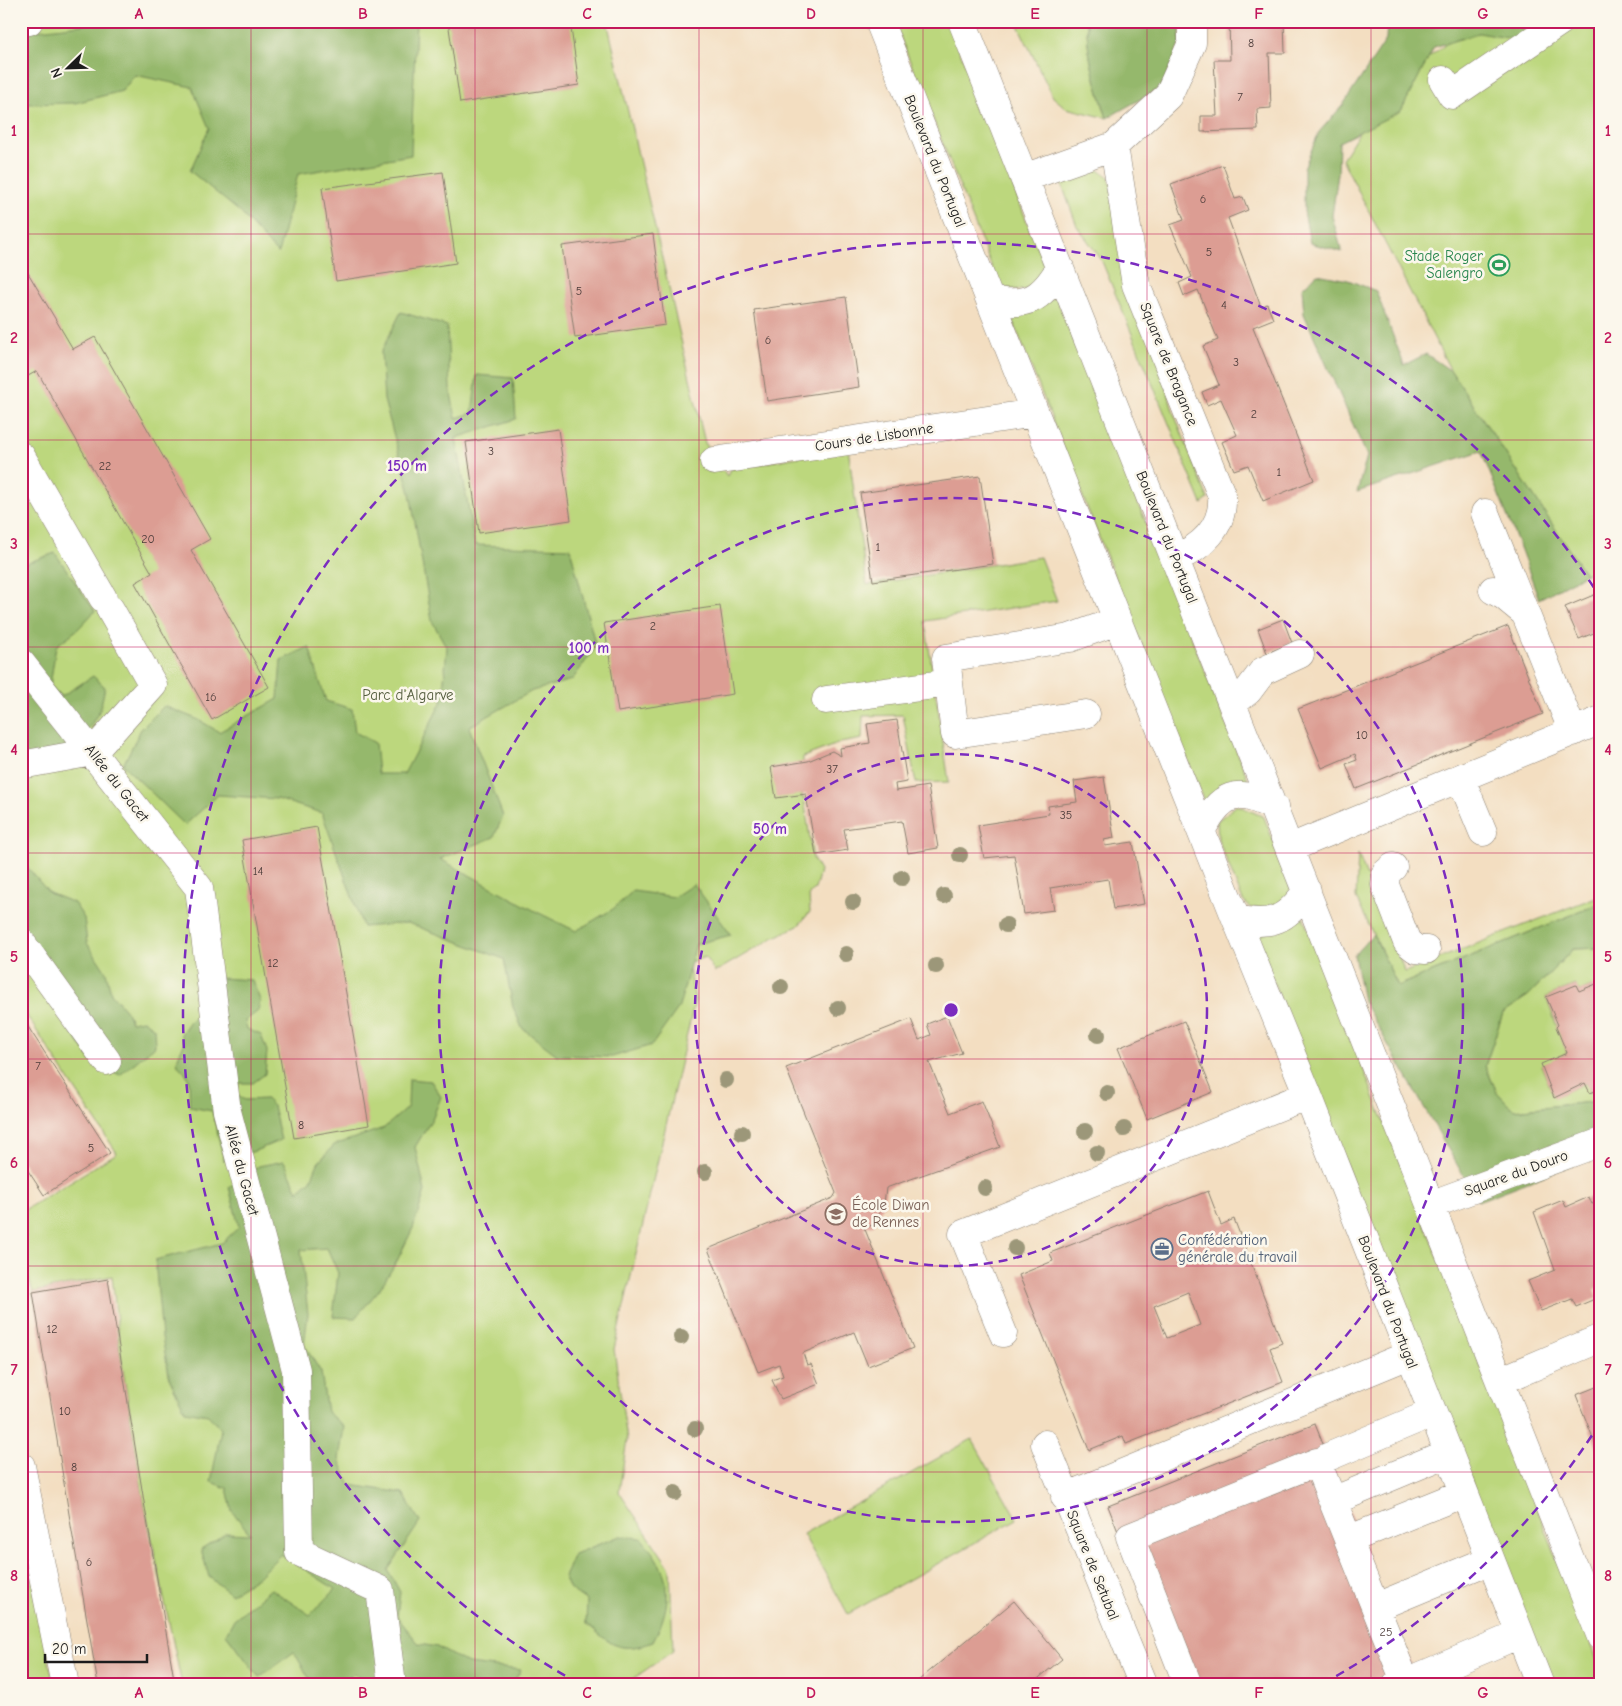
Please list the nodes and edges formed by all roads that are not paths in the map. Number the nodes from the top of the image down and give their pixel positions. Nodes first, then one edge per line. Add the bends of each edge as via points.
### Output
1 (29, 21) edge
2 (879, 21) edge
3 (962, 21) edge
4 (1192, 21) edge
5 (1561, 21) edge
6 (21, 22) edge
7 (1443, 80) dead end
8 (1114, 146) junction
9 (1024, 178) junction
10 (1060, 268) junction
11 (990, 300) junction
12 (1035, 413) junction
13 (21, 456) edge
14 (714, 461) dead end
15 (1485, 513) dead end
16 (1176, 558) junction
17 (1492, 590) dead end
18 (1526, 614) junction
19 (1118, 621) junction
20 (1300, 654) dead end
21 (21, 663) edge
22 (949, 683) junction
23 (826, 700) dead end
24 (1233, 703) junction
25 (1086, 714) dead end
26 (1601, 720) edge
27 (1573, 732) junction
28 (93, 752) junction
29 (21, 765) edge
30 (1461, 778) junction
31 (1274, 807) junction
32 (1201, 831) junction
33 (1483, 832) dead end
34 (1290, 848) junction
35 (1393, 867) dead end
36 (1307, 891) junction
37 (1236, 918) junction
38 (21, 942) edge
39 (1426, 950) dead end
40 (107, 1061) dead end
41 (1308, 1095) junction
42 (1601, 1142) edge
43 (1430, 1205) junction
44 (1002, 1333) dead end
45 (1598, 1346) edge
46 (1409, 1355) junction
47 (1500, 1381) junction
48 (1432, 1413) junction
49 (1045, 1444) dead end
50 (1448, 1453) junction
51 (1328, 1457) dead end
52 (21, 1466) edge
53 (1464, 1493) junction
54 (1065, 1497) junction
55 (1333, 1501) junction
56 (1360, 1535) dead end
57 (1490, 1560) junction
58 (1386, 1603) dead end
59 (1600, 1631) edge
60 (1520, 1634) junction
61 (1406, 1681) edge
62 (65, 1685) edge
63 (392, 1685) edge
64 (1143, 1685) edge
65 (1188, 1685) edge
66 (1540, 1685) edge

1 - 6 street
2 - 11 street, Boulevard du Portugal
3 - 9 street, Boulevard du Portugal
4 - 8 street via 1192,43 1168,96
5 - 7 street via 1452,95
8 - 9 street
8 - 16 street, Square de Bragance via 1136,285 1222,496 1223,508 1212,534 1194,550
9 - 10 street, Boulevard du Portugal
10 - 11 street via 1042,294 1031,300 1019,303
10 - 16 street, Boulevard du Portugal
11 - 12 street, Boulevard du Portugal
12 - 14 street, Cours de Lisbonne
12 - 19 street, Boulevard du Portugal
13 - 28 street via 153,685
15 - 18 street
16 - 24 street, Boulevard du Portugal
17 - 18 street
18 - 27 street
19 - 22 street via 1070,638 946,658
19 - 32 street, Boulevard du Portugal
20 - 24 street via 1263,671 1248,691
21 - 28 street, Allée du Gacet
22 - 23 street
22 - 25 street via 955,734
24 - 31 street, Boulevard du Portugal
26 - 27 street
27 - 30 street
28 - 29 street
28 - 63 street, Allée du Gacet via 199,888 226,1111 296,1370 299,1552 380,1590
30 - 33 street
30 - 34 street
31 - 32 street via 1254,797 1240,795 1228,798 1217,805
31 - 34 street, Boulevard du Portugal
32 - 37 street, Boulevard du Portugal
34 - 36 street, Boulevard du Portugal
35 - 39 street via 1386,873 1385,885 1407,942 1416,949
36 - 37 street via 1287,915 1275,921 1253,923
36 - 43 street, Boulevard du Portugal
37 - 41 street, Boulevard du Portugal
38 - 40 street
41 - 44 street via 963,1234
41 - 46 street, Boulevard du Portugal
42 - 43 street, Square du Douro
43 - 47 street, Boulevard du Portugal
45 - 47 street
46 - 48 street, Boulevard du Portugal
46 - 54 street
47 - 59 street, Boulevard du Portugal
48 - 50 street, Boulevard du Portugal
48 - 51 street
49 - 54 street, Square de Setubal
50 - 53 street, Boulevard du Portugal
50 - 55 street
52 - 62 street
53 - 56 street
53 - 57 street, Boulevard du Portugal
54 - 64 street, Square de Setubal
55 - 61 street
55 - 65 street via 1317,1462 1130,1537
57 - 58 street
57 - 60 street, Boulevard du Portugal
60 - 61 street
60 - 66 street, Boulevard du Portugal

